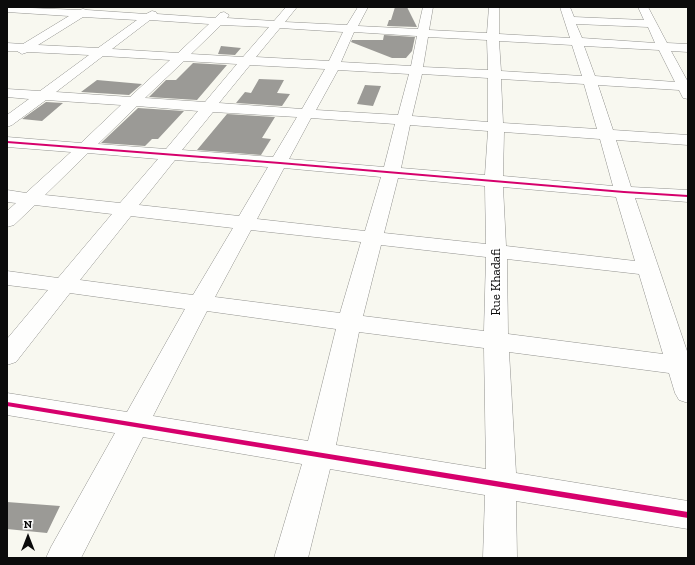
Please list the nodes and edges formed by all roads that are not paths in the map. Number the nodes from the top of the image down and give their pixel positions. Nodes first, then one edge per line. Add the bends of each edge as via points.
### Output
1 (91, 7) edge
2 (161, 7) edge
3 (232, 7) edge
4 (292, 7) edge
5 (363, 7) edge
6 (428, 7) edge
7 (494, 7) edge
8 (643, 7) edge
9 (7, 9) edge
10 (35, 9) edge
11 (80, 13) junction
12 (567, 13) edge
13 (147, 17) junction
14 (13, 21) dead end
15 (217, 21) junction
16 (277, 24) junction
17 (652, 24) junction
18 (350, 29) junction
19 (423, 33) junction
20 (493, 37) junction
21 (576, 42) junction
22 (665, 46) junction
23 (7, 47) edge
24 (24, 48) junction
25 (688, 48) edge
26 (99, 53) junction
27 (181, 57) junction
28 (7, 59) edge
29 (246, 61) junction
30 (332, 66) junction
31 (416, 71) junction
32 (494, 75) junction
33 (590, 80) junction
34 (687, 90) edge
35 (7, 93) edge
36 (42, 96) junction
37 (133, 102) junction
38 (208, 107) junction
39 (306, 114) junction
40 (404, 121) junction
41 (7, 122) edge
42 (496, 128) junction
43 (607, 135) junction
44 (688, 140) edge
45 (7, 142) edge
46 (83, 149) junction
47 (169, 156) junction
48 (280, 163) junction
49 (391, 172) junction
50 (494, 181) junction
51 (624, 192) junction
52 (7, 196) edge
53 (688, 196) edge
54 (31, 198) junction
55 (126, 209) junction
56 (7, 220) edge
57 (246, 223) junction
58 (373, 237) junction
59 (496, 252) junction
60 (649, 269) junction
61 (7, 278) edge
62 (64, 286) junction
63 (200, 303) junction
64 (349, 322) junction
65 (496, 342) junction
66 (7, 356) edge
67 (679, 365) junction
68 (688, 393) edge
69 (7, 404) edge
70 (134, 425) junction
71 (319, 455) junction
72 (501, 484) junction
73 (688, 515) edge
74 (63, 558) edge
75 (291, 558) edge
76 (500, 558) edge

1 - 11 street
2 - 13 street
3 - 15 street
4 - 16 street
5 - 18 street
6 - 19 street
7 - 20 street, Rue Khadafi
8 - 17 street
9 - 10 street
10 - 11 street
10 - 14 street
11 - 13 street
11 - 24 street
12 - 17 street
12 - 21 street
13 - 15 street
13 - 26 street
15 - 16 street
15 - 27 street
16 - 18 street
16 - 29 street
17 - 22 street
18 - 19 street
18 - 30 street
19 - 20 street
19 - 31 street
20 - 21 street
20 - 32 street, Rue Khadafi
21 - 22 street
21 - 33 street
22 - 25 street
22 - 34 street
23 - 24 street
24 - 26 street
24 - 28 street
26 - 27 street
26 - 36 street
27 - 29 street
27 - 37 street
29 - 30 street
29 - 38 street
30 - 31 street
30 - 39 street
31 - 32 street
31 - 40 street
32 - 33 street
32 - 42 street, Rue Khadafi
33 - 34 street
33 - 43 street
35 - 36 street
36 - 37 street
36 - 41 street
37 - 38 street
37 - 46 street
38 - 39 street
38 - 47 street
39 - 40 street
39 - 48 street
40 - 42 street
40 - 49 street
42 - 43 street
42 - 50 street, Rue Khadafi
43 - 44 street
43 - 51 street
45 - 46 street
46 - 47 street
46 - 54 street
47 - 48 street
47 - 55 street
48 - 49 street
48 - 57 street
49 - 50 street
49 - 58 street
50 - 51 street
50 - 59 street, Rue Khadafi
51 - 53 street
51 - 60 street
52 - 54 street
54 - 55 street
54 - 56 street
55 - 57 street
55 - 62 street
57 - 58 street
57 - 63 street
58 - 59 street
58 - 64 street
59 - 60 street
59 - 65 street, Rue Khadafi
60 - 67 street
61 - 62 street
62 - 63 street
62 - 66 street
63 - 64 street
63 - 70 street
64 - 65 street
64 - 71 street
65 - 67 street
65 - 72 street, Rue Khadafi
67 - 68 street
69 - 70 street
70 - 71 street
70 - 74 street
71 - 72 street
71 - 75 street
72 - 73 street
72 - 76 street, Rue Khadafi

